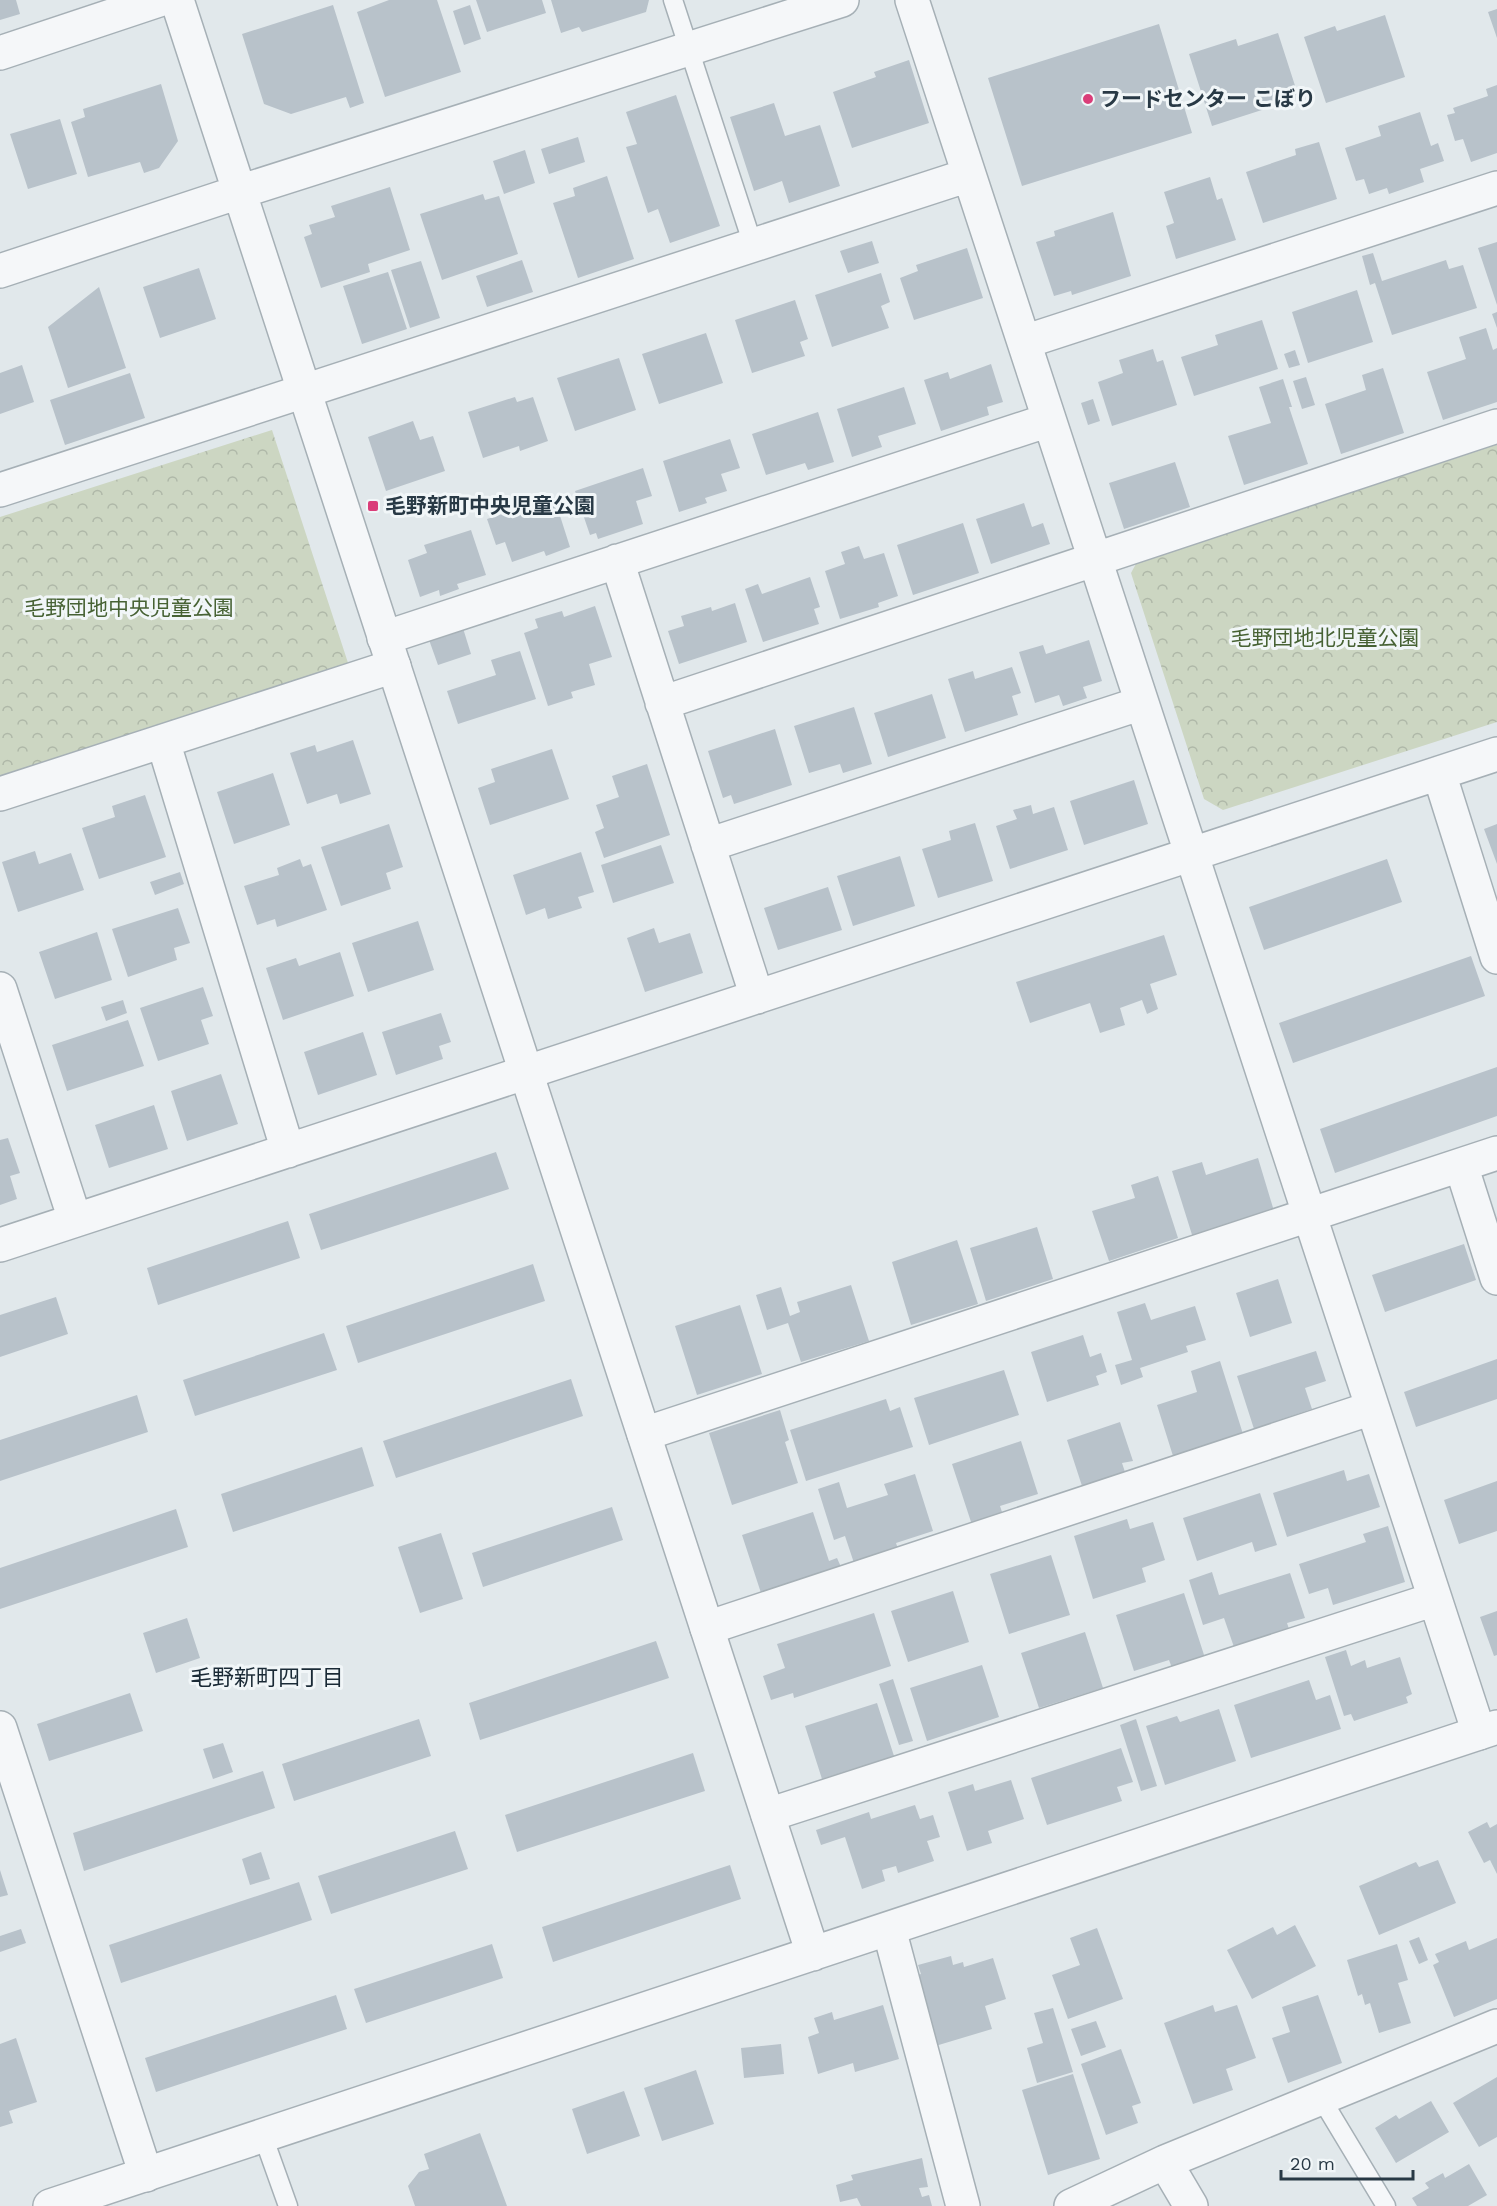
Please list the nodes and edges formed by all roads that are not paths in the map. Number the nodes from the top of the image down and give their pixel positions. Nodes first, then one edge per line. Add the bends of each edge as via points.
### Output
1 (159, 0) edge
2 (177, 0) edge
3 (673, 0) edge
4 (842, 0) edge
5 (912, 0) edge
6 (690, 50) junction
7 (0, 53) edge
8 (969, 175) junction
9 (1497, 188) edge
10 (239, 192) junction
11 (753, 246) junction
12 (0, 271) edge
13 (1024, 342) junction
14 (304, 392) junction
15 (1050, 420) junction
16 (1497, 426) edge
17 (0, 490) edge
18 (1095, 560) junction
19 (617, 561) junction
20 (389, 652) junction
21 (662, 703) junction
22 (1142, 703) junction
23 (163, 741) junction
24 (1497, 754) edge
25 (1439, 773) junction
26 (0, 794) edge
27 (708, 845) junction
28 (1191, 855) junction
29 (1497, 957) edge
30 (0, 989) edge
31 (757, 997) junction
32 (526, 1073) junction
33 (288, 1151) junction
34 (1497, 1153) edge
35 (1461, 1164) junction
36 (1309, 1215) junction
37 (75, 1220) junction
38 (0, 1245) edge
39 (1497, 1278) edge
40 (1372, 1408) junction
41 (644, 1434) junction
42 (1435, 1599) junction
43 (707, 1628) junction
44 (0, 1728) edge
45 (1488, 1730) edge
46 (768, 1815) junction
47 (889, 1929) junction
48 (813, 1954) junction
49 (1497, 2026) edge
50 (1321, 2098) junction
51 (263, 2136) junction
52 (1165, 2162) junction
53 (146, 2175) junction
54 (50, 2206) edge
55 (288, 2206) edge
56 (963, 2206) edge
57 (1071, 2206) edge
58 (1191, 2206) edge
59 (1386, 2206) edge

1 - 7 street
2 - 10 street
3 - 6 lane
4 - 6 street
5 - 8 street
6 - 10 street
6 - 11 lane
8 - 11 street
8 - 13 street
9 - 13 street
10 - 12 street
10 - 14 street
11 - 14 street
13 - 15 street
14 - 17 street
14 - 20 street
15 - 18 street
15 - 19 street
16 - 18 street
18 - 21 street
18 - 22 street
19 - 20 street
19 - 21 street
20 - 23 street
20 - 32 street
21 - 27 street
22 - 27 street
22 - 28 street
23 - 26 street
23 - 33 street
24 - 25 street
25 - 28 street
25 - 29 street
27 - 31 street
28 - 31 street
28 - 36 street
30 - 37 street
31 - 32 street
32 - 33 street
32 - 41 street
33 - 37 street
34 - 35 street
35 - 36 street
35 - 39 street
36 - 40 street
36 - 41 street
37 - 38 street
40 - 42 street
40 - 43 street
41 - 43 street
42 - 45 street
42 - 46 street
43 - 46 street
44 - 53 street
45 - 47 street
46 - 48 street
47 - 48 street
47 - 56 street
48 - 51 street
49 - 50 street
50 - 52 street
50 - 59 lane
51 - 53 street
51 - 55 lane
52 - 57 street
52 - 58 street
53 - 54 street

